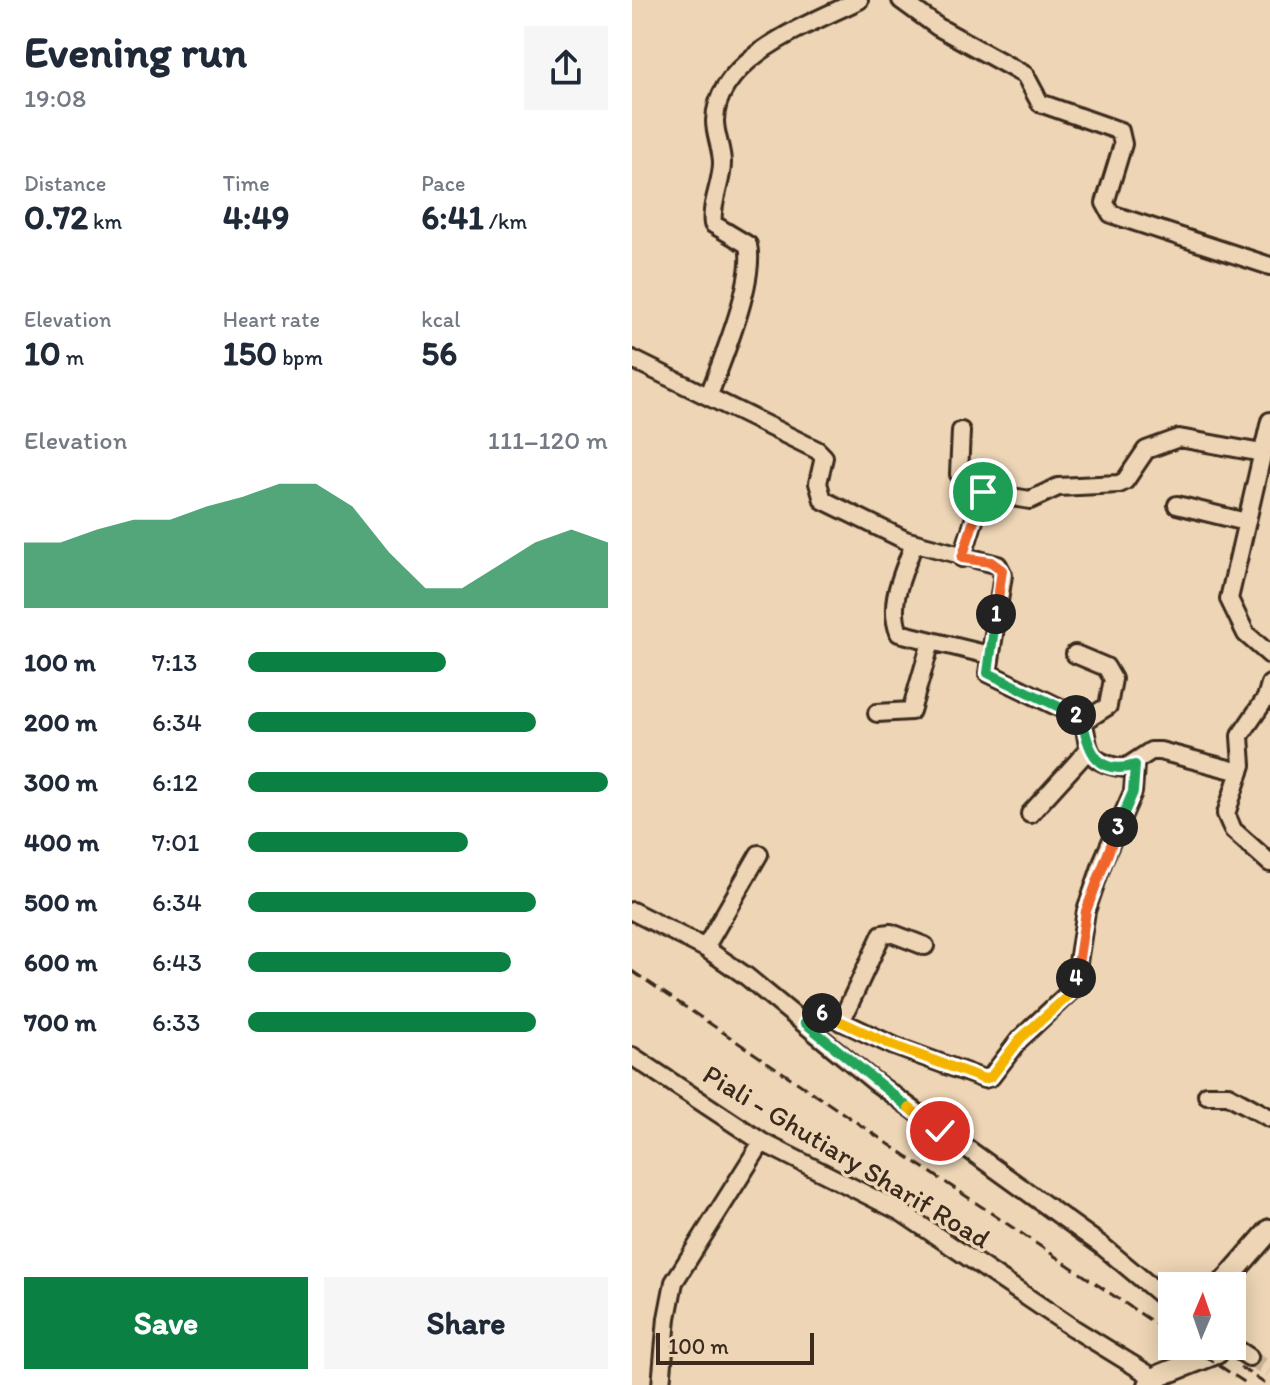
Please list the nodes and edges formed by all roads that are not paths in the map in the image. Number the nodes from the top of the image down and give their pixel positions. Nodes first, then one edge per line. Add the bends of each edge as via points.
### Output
1 (859, 0) edge
2 (901, 0) edge
3 (1270, 266) edge
4 (632, 359) edge
5 (709, 395) junction
6 (1270, 421) edge
7 (961, 431) dead end
8 (1262, 453) junction
9 (983, 492) junction
10 (1177, 505) dead end
11 (1246, 522) junction
12 (914, 543) junction
13 (962, 558) junction
14 (931, 642) junction
15 (1075, 654) dead end
16 (989, 655) junction
17 (1270, 655) edge
18 (1270, 684) edge
19 (877, 713) dead end
20 (1083, 722) junction
21 (1089, 749) junction
22 (1135, 765) junction
23 (1240, 772) junction
24 (1030, 814) dead end
25 (759, 854) dead end
26 (1270, 863) edge
27 (632, 911) edge
28 (925, 946) dead end
29 (705, 948) junction
30 (841, 1022) junction
31 (805, 1023) junction
32 (632, 1056) edge
33 (1207, 1095) dead end
34 (1270, 1118) edge
35 (769, 1146) junction
36 (1270, 1230) edge
37 (1233, 1272) edge
38 (1158, 1292) edge
39 (1246, 1355) edge
40 (1249, 1357) tunnel mouth
41 (1202, 1360) edge
42 (1153, 1382) edge
43 (661, 1385) edge

1 - 5 street via 766,46 736,73 717,108 722,162 713,224 748,245 750,259 736,323
2 - 3 street via 1025,75 1040,103 1120,131 1123,144 1105,203 1111,214
4 - 5 street
5 - 12 street via 817,450 824,457 818,483 823,500
6 - 8 street
7 - 9 street via 959,474
8 - 9 street via 1179,438 1146,450 1119,484 1058,487 1030,500
8 - 11 street
9 - 13 street
10 - 11 street
11 - 17 street via 1230,607 1246,634
12 - 13 street
12 - 14 street via 897,590 896,623 902,635
13 - 16 street via 991,562 1002,570
14 - 16 street
14 - 19 street via 911,711
15 - 20 street via 1106,667 1113,679 1108,706
16 - 20 street via 992,678
18 - 23 street via 1240,736
20 - 21 street
21 - 22 street via 1115,767
21 - 24 street
22 - 23 street via 1155,751
22 - 30 street via 1133,792 1086,911 1074,988 1020,1039 991,1077 909,1052
23 - 26 street via 1226,814
25 - 29 street
27 - 29 street
28 - 30 street via 882,934
29 - 31 street
30 - 31 street via 816,1011
31 - 38 street via 875,1082 1101,1245
32 - 35 street, Piali - Ghutiary Sharif Road
33 - 34 street via 1228,1095
35 - 42 street, Piali - Ghutiary Sharif Road via 901,1212
35 - 43 street via 674,1282
36 - 37 main road
39 - 40 street
41 - 42 main road

